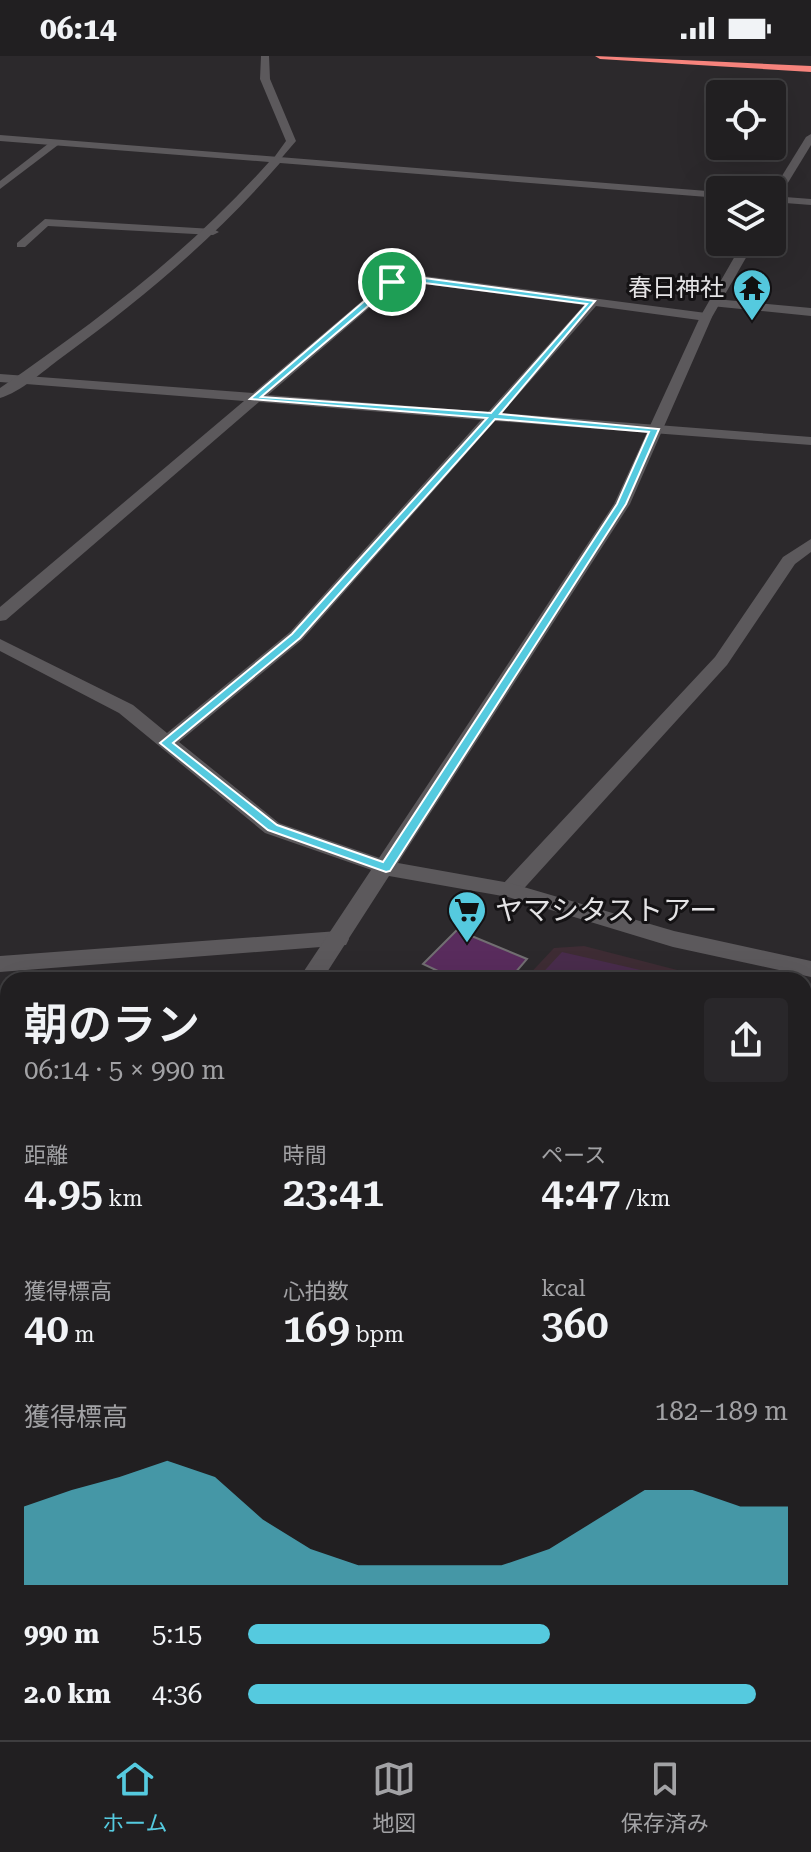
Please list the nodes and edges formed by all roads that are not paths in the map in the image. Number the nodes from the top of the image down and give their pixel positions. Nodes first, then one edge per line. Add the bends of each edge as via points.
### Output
1 (265, 56) edge
2 (600, 56) edge
3 (684, 56) edge
4 (811, 66) edge
5 (811, 137) edge
6 (0, 138) edge
7 (57, 142) junction
8 (278, 159) junction
9 (786, 177) edge
10 (0, 186) edge
11 (706, 194) edge
12 (786, 201) edge
13 (811, 202) edge
14 (213, 232) junction
15 (21, 245) dead end
16 (741, 256) edge
17 (593, 302) junction
18 (711, 310) junction
19 (811, 312) edge
20 (0, 378) edge
21 (21, 380) junction
22 (0, 394) edge
23 (254, 399) junction
24 (493, 416) junction
25 (654, 429) junction
26 (811, 441) edge
27 (811, 544) edge
28 (0, 616) edge
29 (0, 644) edge
30 (166, 743) junction
31 (386, 868) junction
32 (510, 890) junction
33 (338, 939) junction
34 (0, 964) edge
35 (811, 969) edge
36 (315, 972) edge

1 - 8 street via 265,79 291,141
2 - 4 highway
3 - 4 highway
5 - 9 street
6 - 7 street
7 - 8 street
7 - 10 street
8 - 11 street
8 - 14 street
12 - 13 street
14 - 15 street via 45,222
14 - 21 street via 144,291
16 - 18 street
17 - 18 street
17 - 23 street via 409,278 392,282
17 - 24 street
18 - 19 street
18 - 25 street
20 - 21 street
21 - 22 street
21 - 23 street
23 - 24 street
23 - 28 street
24 - 25 street
24 - 30 street via 296,636
25 - 26 street
25 - 31 street via 622,504
27 - 32 street via 789,561 721,661
29 - 30 street via 126,709
30 - 31 street via 272,828
31 - 32 street
31 - 33 street
32 - 35 street via 673,939
33 - 34 street
33 - 36 street

